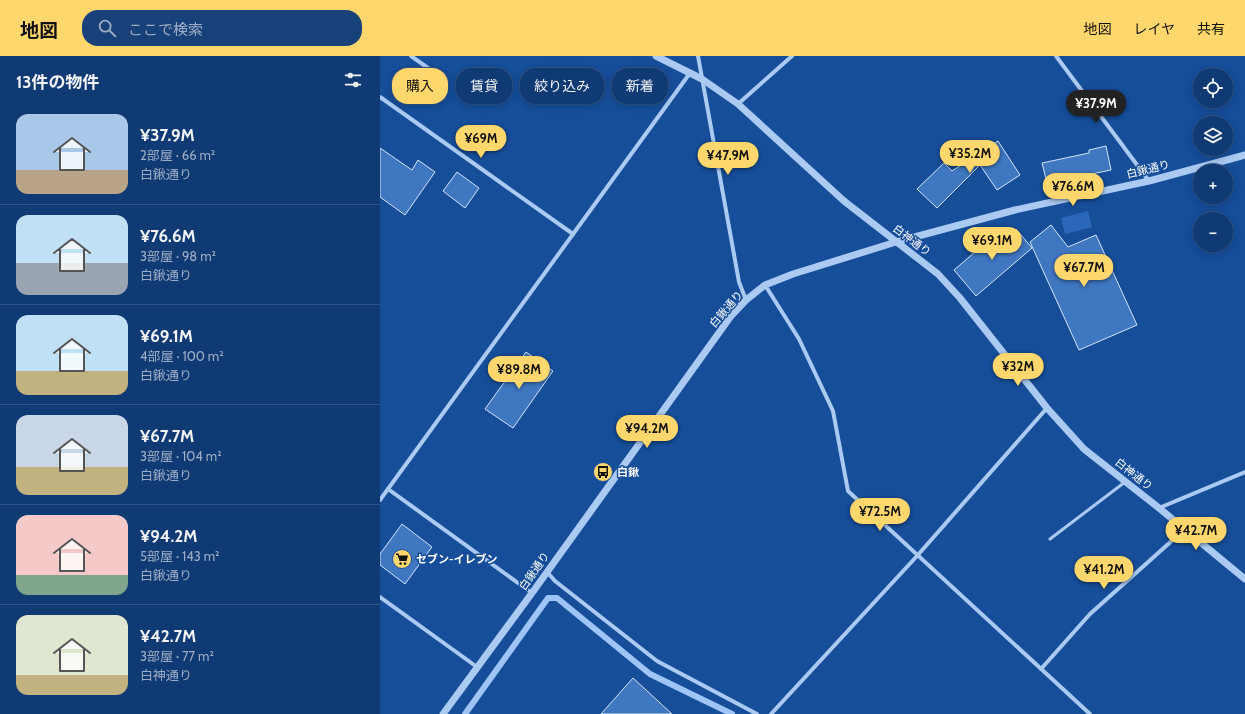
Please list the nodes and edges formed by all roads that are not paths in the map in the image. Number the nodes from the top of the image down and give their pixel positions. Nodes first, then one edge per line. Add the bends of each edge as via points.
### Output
1 (411, 56) edge
2 (656, 56) edge
3 (698, 56) edge
4 (792, 56) edge
5 (1056, 56) edge
6 (428, 68) edge
7 (690, 73) junction
8 (702, 79) junction
9 (380, 97) edge
10 (738, 104) junction
11 (1245, 155) edge
12 (1149, 181) junction
13 (573, 234) junction
14 (896, 242) junction
15 (765, 285) junction
16 (746, 300) junction
17 (1047, 408) junction
18 (1245, 472) edge
19 (1126, 482) junction
20 (388, 489) junction
21 (380, 500) edge
22 (1159, 508) junction
23 (1185, 529) junction
24 (1050, 538) dead end
25 (917, 556) junction
26 (547, 572) junction
27 (1245, 579) edge
28 (532, 593) junction
29 (380, 597) edge
30 (477, 667) junction
31 (1041, 669) junction
32 (443, 714) edge
33 (757, 714) edge
34 (772, 714) edge
35 (1090, 714) edge

1 - 6 street
2 - 7 street, 白神通り
3 - 8 street
4 - 10 street
5 - 12 street
7 - 8 street, 白神通り
7 - 13 street
8 - 10 street, 白神通り
8 - 16 street via 739,282
9 - 13 street
10 - 14 street, 白神通り via 844,201
11 - 12 street, 白鍬通り
12 - 14 street, 白鍬通り via 1014,210
13 - 20 street
14 - 15 street, 白鍬通り
14 - 17 street, 白神通り via 938,274 960,298
15 - 16 street, 白鍬通り
15 - 25 street via 799,339 833,411 848,491
16 - 26 street, 白鍬通り via 731,316
17 - 19 street, 白神通り via 1084,449
17 - 25 street
18 - 22 street
19 - 22 street, 白神通り
19 - 24 lane
20 - 21 street
20 - 28 street
22 - 23 street, 白神通り
23 - 27 street, 白神通り
23 - 31 street via 1090,614
25 - 31 street
25 - 34 street
26 - 28 street, 白鍬通り
26 - 33 street via 657,661
28 - 30 street, 白鍬通り
29 - 30 street
30 - 32 street, 白鍬通り
31 - 35 street

